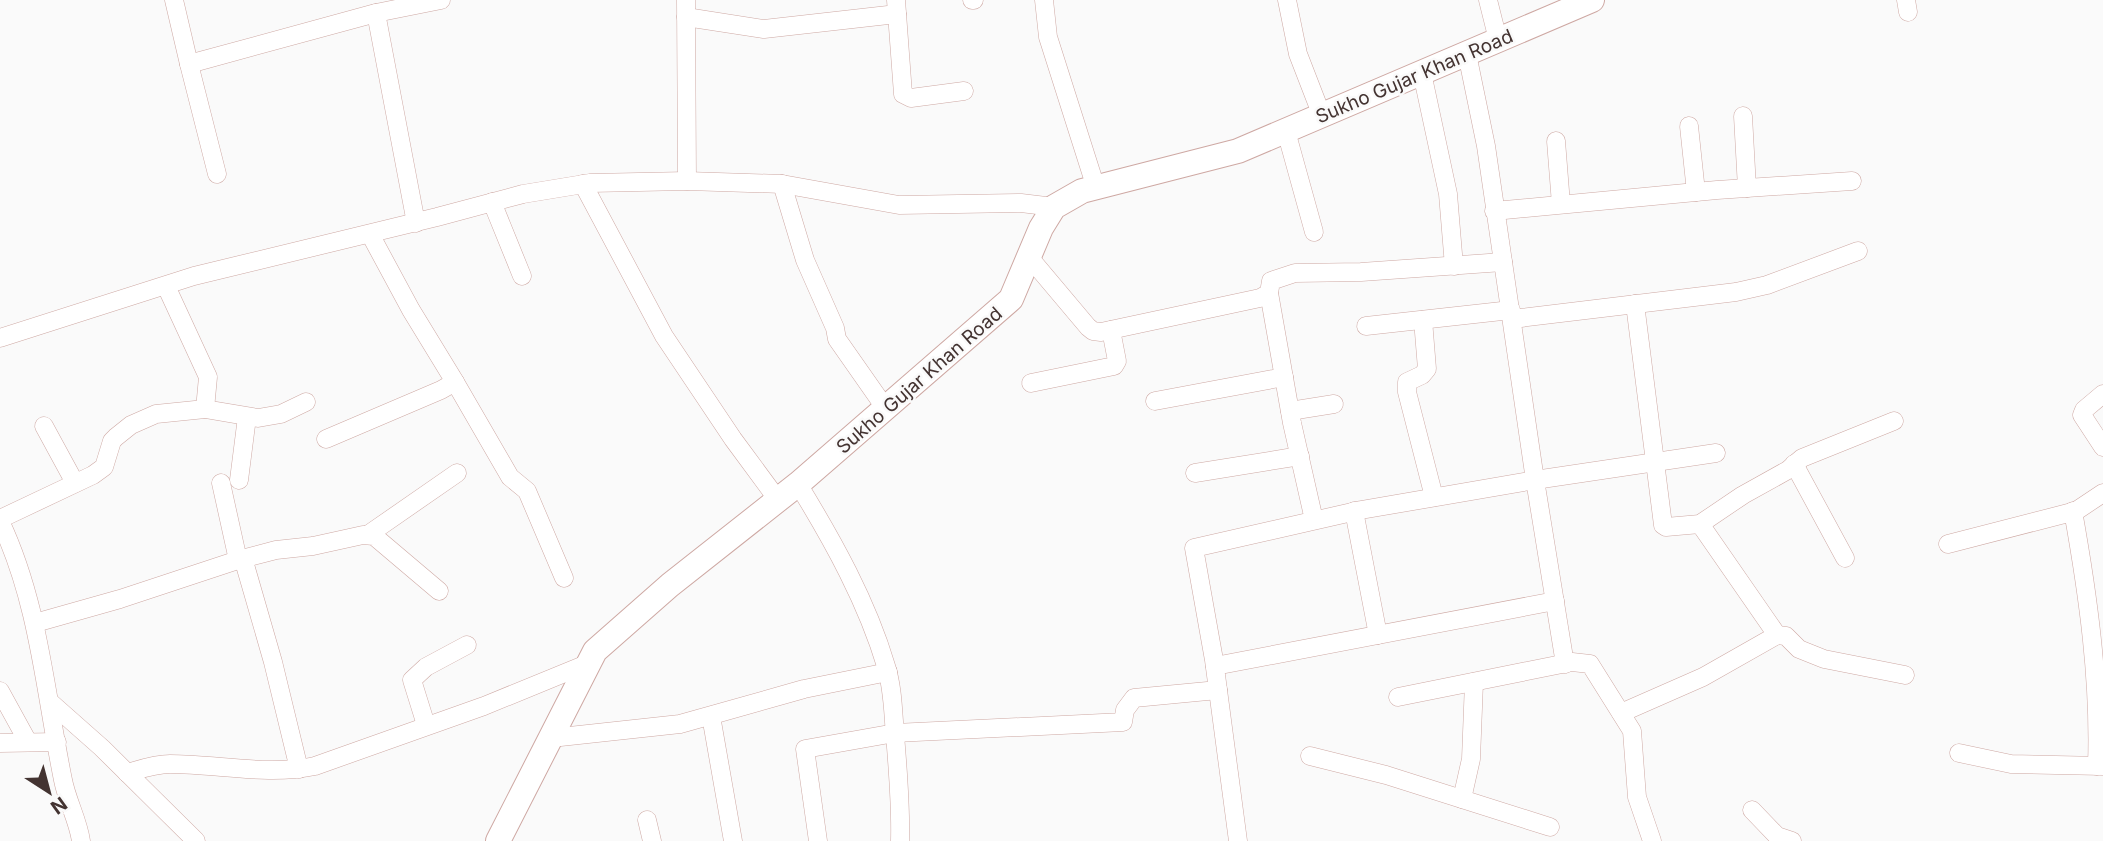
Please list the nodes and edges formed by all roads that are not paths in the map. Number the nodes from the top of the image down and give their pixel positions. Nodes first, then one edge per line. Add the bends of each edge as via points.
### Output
1 (174, 0) edge
2 (441, 0) edge
3 (1044, 0) edge
4 (1287, 0) edge
5 (1488, 0) edge
6 (1592, 0) edge
7 (896, 7) edge
8 (686, 9) edge
9 (376, 13) junction
10 (1498, 40) junction
11 (1467, 54) junction
12 (189, 64) junction
13 (1422, 73) junction
14 (964, 91) dead end
15 (1322, 116) junction
16 (1744, 116) dead end
17 (1689, 126) dead end
18 (1286, 131) junction
19 (1556, 141) dead end
20 (217, 174) dead end
21 (687, 181) junction
22 (1852, 181) dead end
23 (583, 184) junction
24 (782, 184) junction
25 (1096, 188) junction
26 (1747, 188) junction
27 (1696, 192) junction
28 (492, 202) junction
29 (1561, 204) junction
30 (1054, 207) junction
31 (1494, 211) junction
32 (416, 223) junction
33 (1314, 232) dead end
34 (370, 233) junction
35 (1858, 251) dead end
36 (1029, 257) junction
37 (1503, 262) junction
38 (1454, 266) junction
39 (522, 276) dead end
40 (166, 286) junction
41 (1269, 293) junction
42 (1635, 304) junction
43 (1512, 315) junction
44 (1423, 320) junction
45 (1366, 326) dead end
46 (1111, 330) junction
47 (0, 338) edge
48 (1284, 377) junction
49 (455, 382) junction
50 (1031, 383) dead end
51 (2103, 394) edge
52 (1155, 401) dead end
53 (306, 402) dead end
54 (1334, 404) dead end
55 (205, 409) junction
56 (886, 409) junction
57 (1290, 411) junction
58 (247, 416) junction
59 (1894, 421) dead end
60 (44, 426) dead end
61 (327, 439) dead end
62 (2103, 447) edge
63 (1716, 453) dead end
64 (1300, 456) junction
65 (1655, 462) junction
66 (1794, 464) junction
67 (457, 473) dead end
68 (1195, 473) dead end
69 (239, 480) dead end
70 (1535, 480) junction
71 (75, 483) junction
72 (221, 483) dead end
73 (798, 484) junction
74 (2103, 493) edge
75 (1434, 497) junction
76 (778, 500) junction
77 (1354, 511) junction
78 (2073, 511) junction
79 (0, 520) edge
80 (1314, 520) junction
81 (1700, 524) junction
82 (369, 534) junction
83 (1948, 544) dead end
84 (1846, 558) dead end
85 (241, 559) junction
86 (564, 578) dead end
87 (439, 591) dead end
88 (1555, 601) junction
89 (35, 623) junction
90 (1378, 635) junction
91 (1777, 635) junction
92 (2098, 641) edge
93 (467, 645) dead end
94 (589, 663) junction
95 (1565, 664) junction
96 (1215, 666) junction
97 (888, 672) junction
98 (1905, 675) dead end
99 (1474, 682) junction
100 (1218, 690) junction
101 (0, 691) edge
102 (1398, 697) dead end
103 (50, 702) junction
104 (1621, 713) junction
105 (712, 716) junction
106 (426, 725) junction
107 (895, 733) junction
108 (551, 738) junction
109 (28, 742) junction
110 (57, 742) junction
111 (0, 743) edge
112 (1959, 753) dead end
113 (1310, 756) dead end
114 (2100, 766) edge
115 (299, 769) junction
116 (127, 773) junction
117 (1462, 799) junction
118 (1752, 810) dead end
119 (647, 820) dead end
120 (1550, 827) dead end
121 (81, 841) edge
122 (196, 841) edge
123 (498, 841) edge
124 (652, 841) edge
125 (733, 841) edge
126 (818, 841) edge
127 (900, 841) edge
128 (1238, 841) edge
129 (1652, 841) edge
130 (1792, 841) edge

1 - 12 street
2 - 9 street
3 - 25 street via 1048,37
4 - 15 street via 1298,54
5 - 10 street
6 - 10 main road, Sukho Gujar Khan Road
7 - 8 street via 764,29
7 - 14 street via 903,94 911,98
8 - 21 street
9 - 12 street
9 - 32 street
10 - 11 main road, Sukho Gujar Khan Road
11 - 13 main road, Sukho Gujar Khan Road
11 - 31 street
12 - 20 street
13 - 15 main road, Sukho Gujar Khan Road
13 - 38 street via 1448,194
15 - 18 main road, Sukho Gujar Khan Road
16 - 26 street
17 - 27 street
18 - 25 main road, Sukho Gujar Khan Road via 1238,151
18 - 33 street
19 - 29 street
21 - 23 street
21 - 24 street
22 - 26 street
23 - 28 street
23 - 76 street via 664,336
24 - 30 street via 899,205 1021,202
24 - 56 street via 805,260 837,338
25 - 30 main road, Sukho Gujar Khan Road
26 - 27 street
27 - 29 street
28 - 32 street
28 - 39 street
29 - 31 street
30 - 36 main road, Sukho Gujar Khan Road
31 - 37 street
32 - 34 street
34 - 40 street
34 - 49 street
35 - 42 street via 1767,285
36 - 46 street via 1088,327
36 - 56 main road, Sukho Gujar Khan Road via 1011,299
37 - 38 street
37 - 43 street
38 - 41 street via 1295,273 1270,281
40 - 47 street
40 - 55 street via 208,377
41 - 46 street
41 - 48 street
42 - 43 street
42 - 65 street
43 - 44 street
43 - 70 street
44 - 45 street
44 - 75 street via 1427,369 1407,382 1407,392
46 - 50 street via 1114,366
48 - 52 street
48 - 57 street
49 - 61 street
49 - 86 street via 510,477 527,491
51 - 62 street via 2082,415
53 - 58 street via 281,414
54 - 57 street
55 - 58 street
55 - 71 street via 156,414 131,425 112,442 104,467
56 - 73 main road, Sukho Gujar Khan Road
57 - 64 street
58 - 69 street
59 - 66 street
60 - 71 street
63 - 65 street
64 - 68 street
64 - 80 street
65 - 70 street
65 - 81 street via 1663,525
66 - 81 street
66 - 84 street
67 - 82 street
70 - 75 street
70 - 88 street
71 - 79 street
72 - 85 street
73 - 76 main road, Sukho Gujar Khan Road
73 - 97 street via 854,587
74 - 78 street
75 - 77 street
76 - 94 main road, Sukho Gujar Khan Road via 670,585 595,651
77 - 80 street
77 - 90 street
78 - 83 street
78 - 92 street
79 - 89 street
80 - 96 street via 1194,548
81 - 91 street
82 - 85 street
82 - 87 street
85 - 89 street
85 - 115 street
88 - 90 street
88 - 95 street
89 - 103 street
90 - 96 street
91 - 98 street via 1824,659
91 - 104 street via 1703,677
92 - 114 street
93 - 106 street via 412,680
94 - 106 street
94 - 108 main road, Sukho Gujar Khan Road
95 - 99 street
95 - 104 street via 1590,664
96 - 100 street
97 - 105 street via 804,689
97 - 107 street
99 - 102 street
99 - 117 street via 1471,759
100 - 107 street via 1133,698 1123,722
100 - 128 street
101 - 109 street
103 - 110 street
103 - 116 street
104 - 129 street via 1632,731 1637,797
105 - 108 street via 655,728
105 - 125 street
106 - 115 street
107 - 126 street via 805,749
107 - 127 street
108 - 123 main road, Sukho Gujar Khan Road
109 - 110 street
109 - 111 street
110 - 121 street via 63,783
112 - 114 street via 2011,764
113 - 117 street
115 - 116 street via 168,764
116 - 122 street
117 - 120 street
118 - 130 street via 1777,836
119 - 124 street

